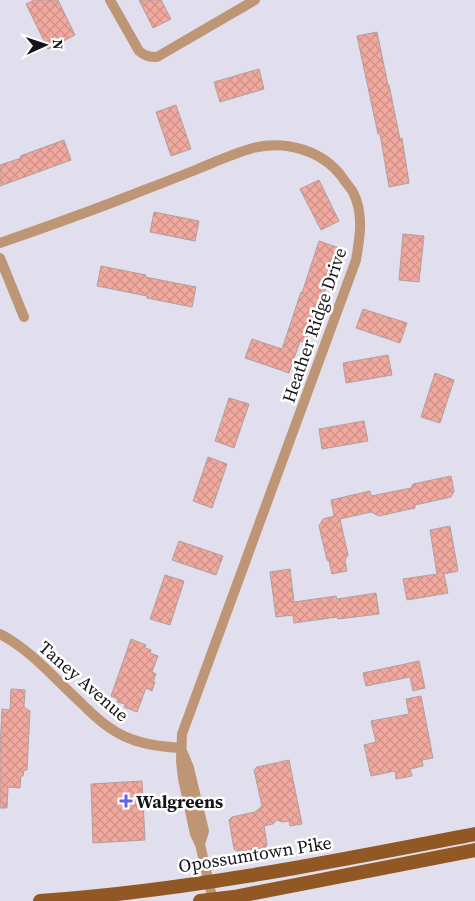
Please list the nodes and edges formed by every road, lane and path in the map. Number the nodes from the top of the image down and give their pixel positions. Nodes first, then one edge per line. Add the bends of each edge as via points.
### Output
1 (110, 0) edge
2 (256, 0) edge
3 (0, 243) edge
4 (0, 258) edge
5 (24, 317) dead end
6 (0, 634) edge
7 (181, 748) junction
8 (475, 834) edge
9 (475, 850) edge
10 (209, 882) junction
11 (209, 900) edge
12 (40, 901) edge

1 - 2 street via 139,51 145,56 157,57
3 - 7 street, Heather Ridge Drive via 253,148 275,145 312,153 337,170 353,192 361,229 356,260 185,725
4 - 5 street
6 - 7 street, Taney Avenue via 28,654 106,726 132,740
7 - 10 street via 204,831 200,844
8 - 10 main road, Opossumtown Pike
9 - 11 main road, Opossumtown Pike
10 - 11 street
10 - 12 main road, Opossumtown Pike

